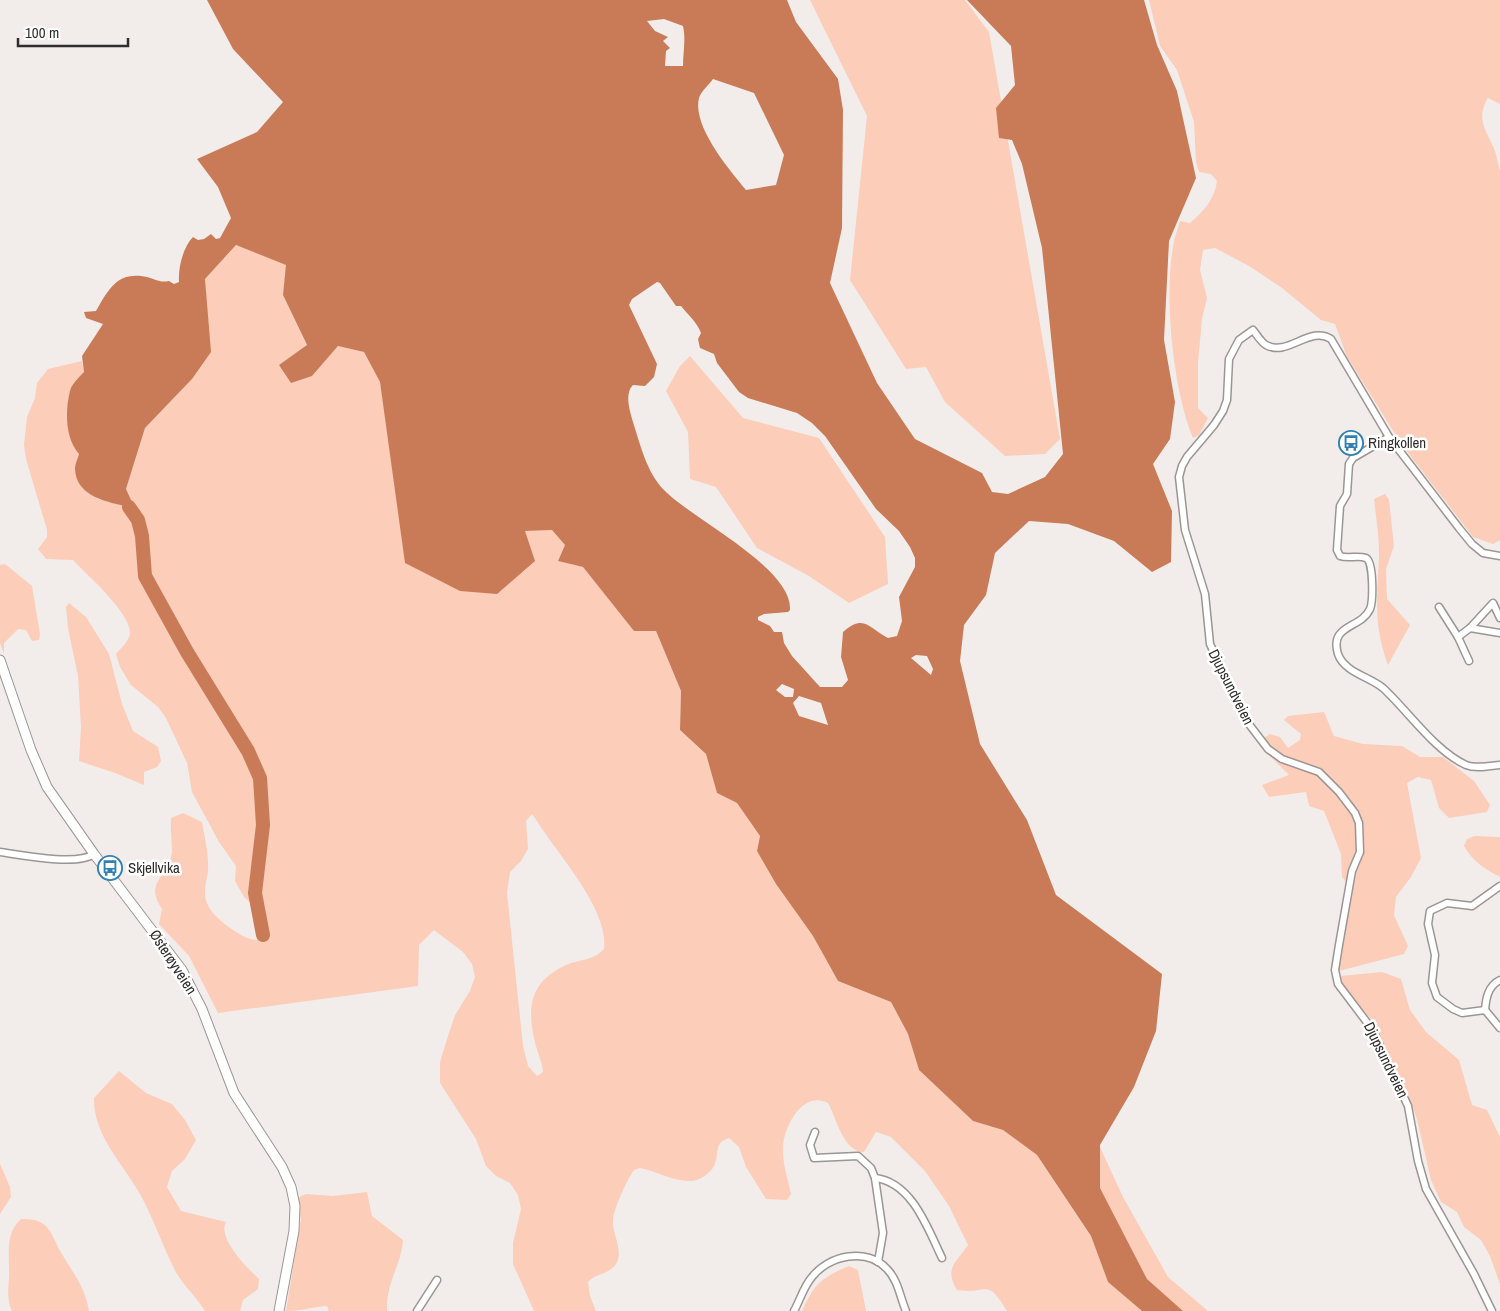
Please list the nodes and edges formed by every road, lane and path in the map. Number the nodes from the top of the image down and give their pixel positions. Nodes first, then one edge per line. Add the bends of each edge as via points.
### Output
1 (1389, 437) junction
2 (1500, 556) edge
3 (1439, 607) dead end
4 (1500, 618) edge
5 (1470, 628) junction
6 (1500, 633) edge
7 (1458, 637) junction
8 (0, 660) edge
9 (1470, 661) dead end
10 (1500, 765) edge
11 (0, 852) edge
12 (94, 854) junction
13 (1500, 886) edge
14 (1500, 980) edge
15 (1485, 1010) junction
16 (1500, 1028) edge
17 (815, 1132) dead end
18 (875, 1178) junction
19 (942, 1258) dead end
20 (878, 1262) junction
21 (438, 1280) dead end
22 (279, 1311) edge
23 (417, 1311) edge
24 (794, 1311) edge
25 (906, 1311) edge
26 (1492, 1311) edge

1 - 2 street via 1472,544 1483,553
1 - 10 street via 1348,464 1347,494 1340,506 1337,550 1346,558 1368,560 1372,596 1366,615 1340,633 1337,641 1339,656 1346,665 1381,687 1438,744 1461,762 1474,767
1 - 26 street, Djupsundveien via 1331,339 1307,337 1292,345 1271,347 1264,344 1253,330 1239,340 1229,359 1227,400 1223,411 1182,466 1179,491 1185,530 1205,594 1210,644 1244,719 1275,756 1319,772 1355,812 1360,852 1352,871 1339,945 1338,984 1372,1029 1408,1106 1426,1189
3 - 7 street
4 - 5 street via 1493,603
5 - 6 street
5 - 7 street
7 - 9 street
8 - 12 main road, Østerøyveien via 41,776
11 - 12 street via 70,859
12 - 22 main road, Østerøyveien via 185,976 202,1009 234,1093 291,1186 295,1206 294,1231
13 - 15 street via 1472,906 1447,904 1430,910 1428,916 1435,955 1432,983 1437,997 1462,1013
14 - 15 street via 1486,996
15 - 16 street
17 - 18 street via 810,1145 814,1158 858,1156 872,1168
18 - 19 street via 888,1180 917,1207
18 - 20 street via 884,1233
20 - 24 street via 853,1256 829,1262 812,1277
20 - 25 street via 895,1279
21 - 23 street

